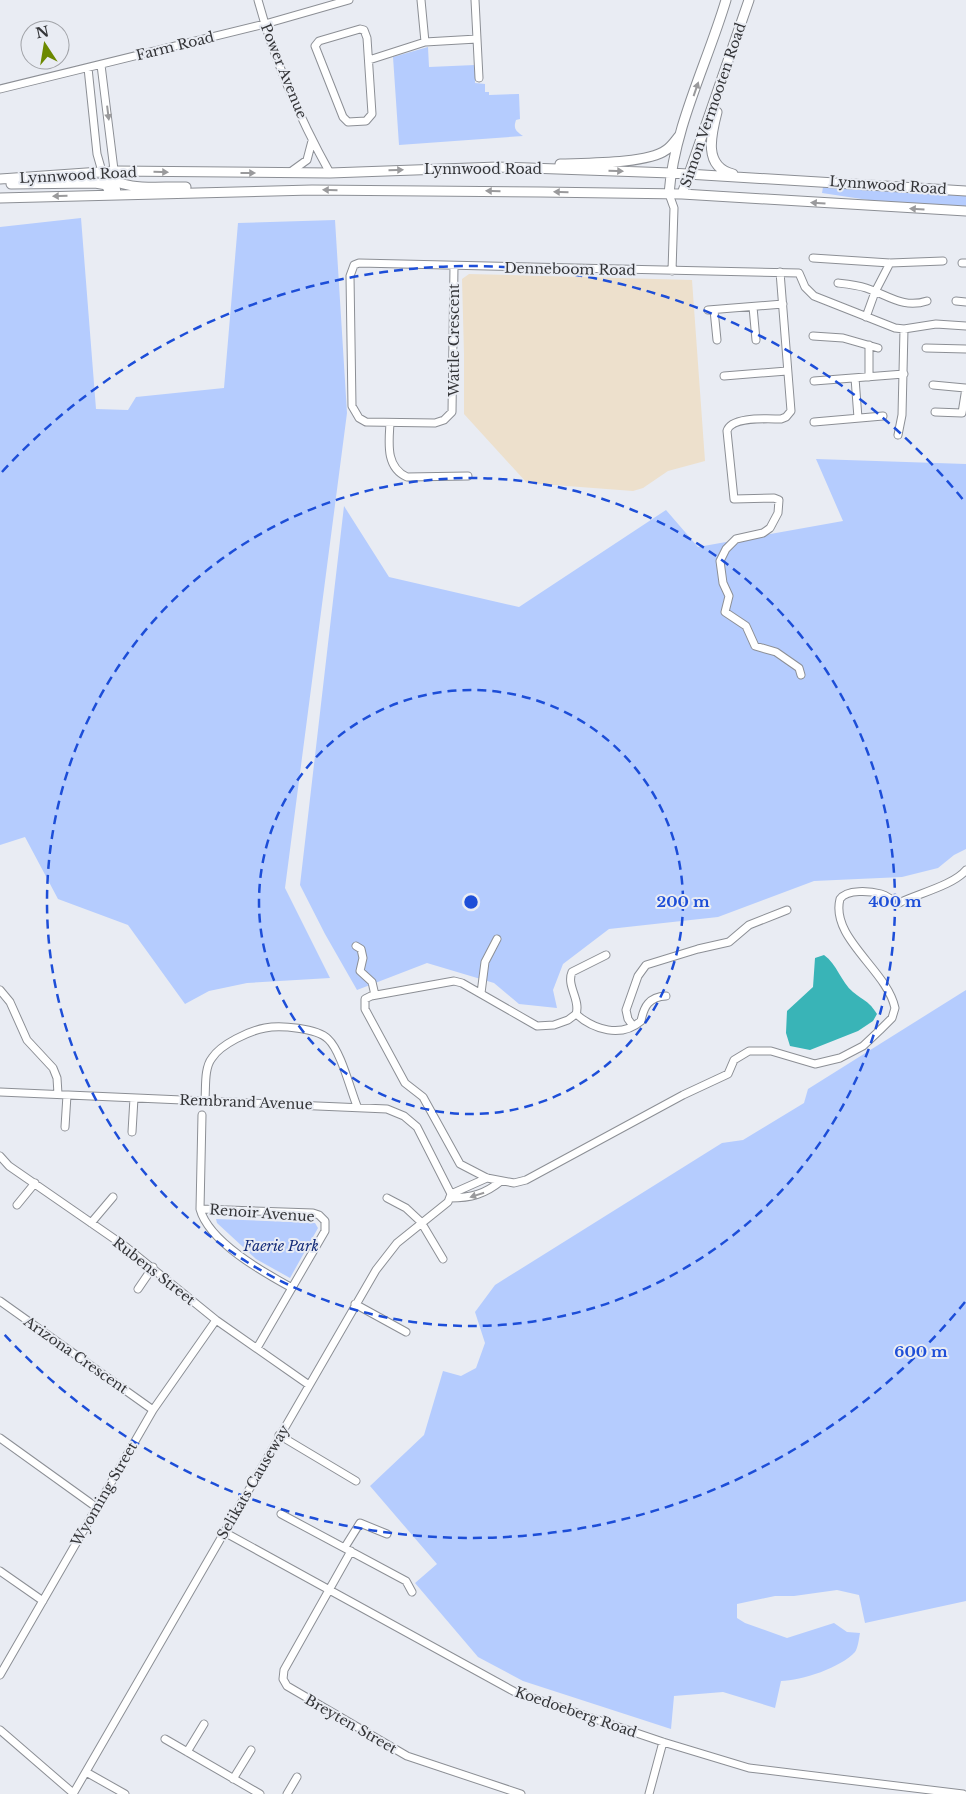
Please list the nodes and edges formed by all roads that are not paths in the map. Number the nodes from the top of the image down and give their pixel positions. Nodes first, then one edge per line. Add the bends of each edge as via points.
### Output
1 (258, 0) edge
2 (349, 0) edge
3 (421, 0) edge
4 (475, 0) edge
5 (726, 0) edge
6 (749, 0) edge
7 (265, 24) junction
8 (477, 38) junction
9 (425, 42) junction
10 (730, 58) junction
11 (369, 60) junction
12 (101, 65) junction
13 (88, 68) junction
14 (479, 78) dead end
15 (0, 89) edge
16 (680, 135) junction
17 (312, 141) junction
18 (498, 167) junction
19 (115, 171) junction
20 (102, 172) junction
21 (289, 173) junction
22 (330, 173) junction
23 (671, 173) junction
24 (690, 174) junction
25 (748, 177) junction
26 (0, 179) edge
27 (116, 183) junction
28 (0, 184) edge
29 (105, 184) junction
30 (258, 190) junction
31 (966, 191) edge
32 (113, 194) junction
33 (670, 194) junction
34 (682, 194) junction
35 (0, 198) edge
36 (674, 208) junction
37 (966, 212) edge
38 (813, 258) dead end
39 (944, 262) dead end
40 (890, 263) junction
41 (454, 266) junction
42 (672, 271) junction
43 (780, 272) junction
44 (350, 276) joint
45 (838, 283) dead end
46 (875, 292) junction
47 (927, 301) dead end
48 (956, 301) dead end
49 (966, 302) edge
50 (783, 304) junction
51 (754, 307) junction
52 (866, 317) junction
53 (966, 326) edge
54 (904, 329) junction
55 (813, 336) dead end
56 (717, 340) dead end
57 (756, 340) dead end
58 (868, 345) junction
59 (878, 348) dead end
60 (926, 348) dead end
61 (966, 350) edge
62 (787, 371) junction
63 (904, 374) junction
64 (724, 376) dead end
65 (869, 377) junction
66 (856, 378) junction
67 (814, 381) dead end
68 (933, 385) dead end
69 (966, 388) edge
70 (935, 412) dead end
71 (964, 414) edge
72 (883, 416) dead end
73 (858, 418) junction
74 (814, 422) dead end
75 (390, 423) junction
76 (898, 435) dead end
77 (468, 476) dead end
78 (801, 675) dead end
79 (966, 870) edge
80 (787, 910) dead end
81 (497, 939) dead end
82 (356, 946) dead end
83 (606, 956) dead end
84 (0, 990) edge
85 (481, 993) junction
86 (375, 995) junction
87 (666, 996) dead end
88 (576, 1014) junction
89 (633, 1026) junction
90 (0, 1092) edge
91 (58, 1094) junction
92 (67, 1095) junction
93 (134, 1098) junction
94 (205, 1099) junction
95 (357, 1106) junction
96 (202, 1115) dead end
97 (65, 1127) dead end
98 (132, 1132) dead end
99 (0, 1156) edge
100 (487, 1178) junction
101 (501, 1181) junction
102 (35, 1183) junction
103 (450, 1193) junction
104 (113, 1197) dead end
105 (387, 1198) dead end
106 (17, 1206) dead end
107 (200, 1209) junction
108 (421, 1222) junction
109 (91, 1223) junction
110 (443, 1259) dead end
111 (153, 1267) junction
112 (292, 1288) junction
113 (138, 1289) dead end
114 (0, 1301) edge
115 (355, 1304) junction
116 (216, 1320) junction
117 (406, 1332) dead end
118 (257, 1348) junction
119 (309, 1384) junction
120 (153, 1410) junction
121 (279, 1435) junction
122 (0, 1438) edge
123 (356, 1481) dead end
124 (96, 1507) junction
125 (281, 1514) dead end
126 (224, 1532) junction
127 (387, 1534) dead end
128 (348, 1549) junction
129 (0, 1571) edge
130 (327, 1590) junction
131 (412, 1592) dead end
132 (43, 1601) junction
133 (0, 1675) edge
134 (204, 1724) dead end
135 (0, 1730) edge
136 (165, 1739) dead end
137 (662, 1742) junction
138 (251, 1750) dead end
139 (187, 1752) junction
140 (86, 1772) junction
141 (297, 1777) dead end
142 (233, 1779) junction
143 (73, 1793) edge
144 (125, 1794) edge
145 (260, 1794) edge
146 (287, 1794) edge
147 (521, 1794) edge
148 (649, 1794) edge
149 (963, 1794) edge

1 - 7 street, Power Avenue
2 - 7 street, Farm Road
3 - 9 street
4 - 8 street
16 -> 5 main road, Simon Vermooten Road
6 - 10 main road, Simon Vermooten Road
7 - 12 street, Farm Road
7 - 17 street, Power Avenue
8 - 9 street
8 - 14 street
9 - 11 street
10 - 24 main road, Simon Vermooten Road
10 - 25 main road via 710,150 715,162 725,172
11 - 11 street via 371,117 366,121 348,122 315,46 319,41 364,30
12 - 13 street, Farm Road
12 -> 19 street
13 - 15 street, Farm Road
13 - 20 street
16 - 18 main road via 666,150 656,155 617,161
16 - 23 main road, Simon Vermooten Road
17 - 21 street via 307,160
17 - 22 street, Power Avenue
22 -> 18 main road, Lynnwood Road
18 -> 23 main road, Lynnwood Road
19 - 20 main road, Lynnwood Road
19 -> 21 main road, Lynnwood Road
19 - 27 street
20 - 26 main road, Lynnwood Road
20 - 27 main road
20 - 29 street
21 - 22 main road, Lynnwood Road
23 - 24 main road, Lynnwood Road
23 - 33 main road, Simon Vermooten Road
24 - 25 main road, Lynnwood Road
24 - 34 main road, Simon Vermooten Road
25 - 31 main road, Lynnwood Road
27 - 30 main road
27 - 32 street
28 - 29 main road
29 - 32 main road
30 - 32 main road, Lynnwood Road
33 -> 30 main road, Lynnwood Road
32 -> 35 main road, Lynnwood Road
33 - 34 main road, Lynnwood Road
33 - 36 street, Simon Vermooten Road
34 - 36 street, Simon Vermooten Road
37 -> 34 main road, Lynnwood Road
36 - 42 street, Simon Vermooten Road
38 - 40 street
39 - 40 street
40 - 46 street
41 - 42 street, Denneboom Road
41 - 44 street, Denneboom Road via 359,264 354,265
41 - 75 street, Wattle Crescent via 452,412 444,420 435,422
42 - 43 street, Denneboom Road
43 - 50 street
43 - 52 street, Denneboom Road via 799,273 814,296
44 - 75 street, Wattle Crescent via 352,406 359,418 366,422
45 - 46 street
46 - 47 street via 899,303
46 - 52 street
48 - 49 street
50 - 51 street
50 - 62 street
51 - 56 street via 711,310
51 - 57 street
52 - 54 street
53 - 54 street via 936,324
54 - 63 street
55 - 58 street via 843,338
58 - 59 street
58 - 65 street
60 - 61 street
62 - 64 street
62 - 78 street via 789,415 781,419 735,422 727,431 733,497 740,500 779,500 775,521 763,533 736,539 720,560 728,596 725,612 746,626 756,646 776,652 799,668
63 - 65 street
63 - 76 street
65 - 66 street
66 - 67 street
66 - 73 street
68 - 69 street
69 - 71 street
70 - 71 street
72 - 73 street
73 - 74 street
75 - 77 street via 391,460 400,474 407,477
79 - 101 street via 955,880 899,903 874,893 855,892 841,897 838,905 840,923 884,984 895,1008 891,1020 857,1050 819,1064 771,1052 750,1051 736,1059 726,1075 526,1180 514,1183
80 - 89 street via 746,926 729,942 646,965 638,976 626,1010
81 - 85 street via 485,962
82 - 86 street via 363,955 360,971 372,982
83 - 88 street via 572,972 570,982 578,1009
84 - 91 street via 10,1002 27,1040 53,1068
85 - 86 street via 452,981
85 - 88 street via 541,1027 568,1020
86 - 100 street via 365,999 365,1009 405,1083 423,1097 460,1164
87 - 89 street via 648,1002 642,1021
88 - 89 street via 608,1031
90 - 91 street, Rembrand Avenue
91 - 92 street, Rembrand Avenue
92 - 93 street, Rembrand Avenue
92 - 97 street
93 - 94 street, Rembrand Avenue
93 - 98 street
94 - 95 street, Rembrand Avenue
94 - 95 street via 212,1057 229,1044 258,1030 272,1028 309,1030 328,1038 335,1048
95 - 103 street, Rembrand Avenue via 393,1110 413,1122
96 - 107 street
99 - 102 street, Rubens Street
100 - 101 street
100 - 103 street, Selikats Causeway
101 -> 103 street via 473,1196
102 - 106 street
102 - 109 street, Rubens Street
103 - 108 street, Selikats Causeway
104 - 109 street
105 - 108 street via 406,1208
107 - 112 street via 208,1228 258,1269
107 - 112 street, Renoir Avenue via 303,1213 323,1218 325,1231
108 - 110 street
108 - 115 street, Selikats Causeway via 392,1248
109 - 111 street, Rubens Street
111 - 113 street
111 - 116 street, Rubens Street
112 - 118 street, Renoir Avenue
114 - 120 street, Arizona Crescent
115 - 117 street
115 - 119 street, Selikats Causeway
116 - 118 street, Rubens Street
116 - 120 street, Wyoming Street
118 - 119 street, Rubens Street
119 - 121 street, Selikats Causeway
120 - 124 street, Wyoming Street
121 - 123 street
121 - 126 street, Selikats Causeway
122 - 124 street
124 - 132 street, Wyoming Street
125 - 128 street
126 - 130 street, Koedoeberg Road
126 - 140 street, Selikats Causeway
127 - 128 street, Breyten Street via 360,1523
128 - 130 street, Breyten Street
128 - 131 street via 406,1581
129 - 132 street
130 - 137 street, Koedoeberg Road via 507,1688
130 - 147 street, Breyten Street via 284,1670 283,1679 287,1686 407,1756
132 - 133 street, Wyoming Street
134 - 139 street
135 - 143 street
136 - 139 street
137 - 148 street
137 - 149 street, Koedoeberg Road via 749,1768
138 - 142 street
139 - 142 street
140 - 143 street, Selikats Causeway
140 - 144 street
141 - 146 street
142 - 145 street

